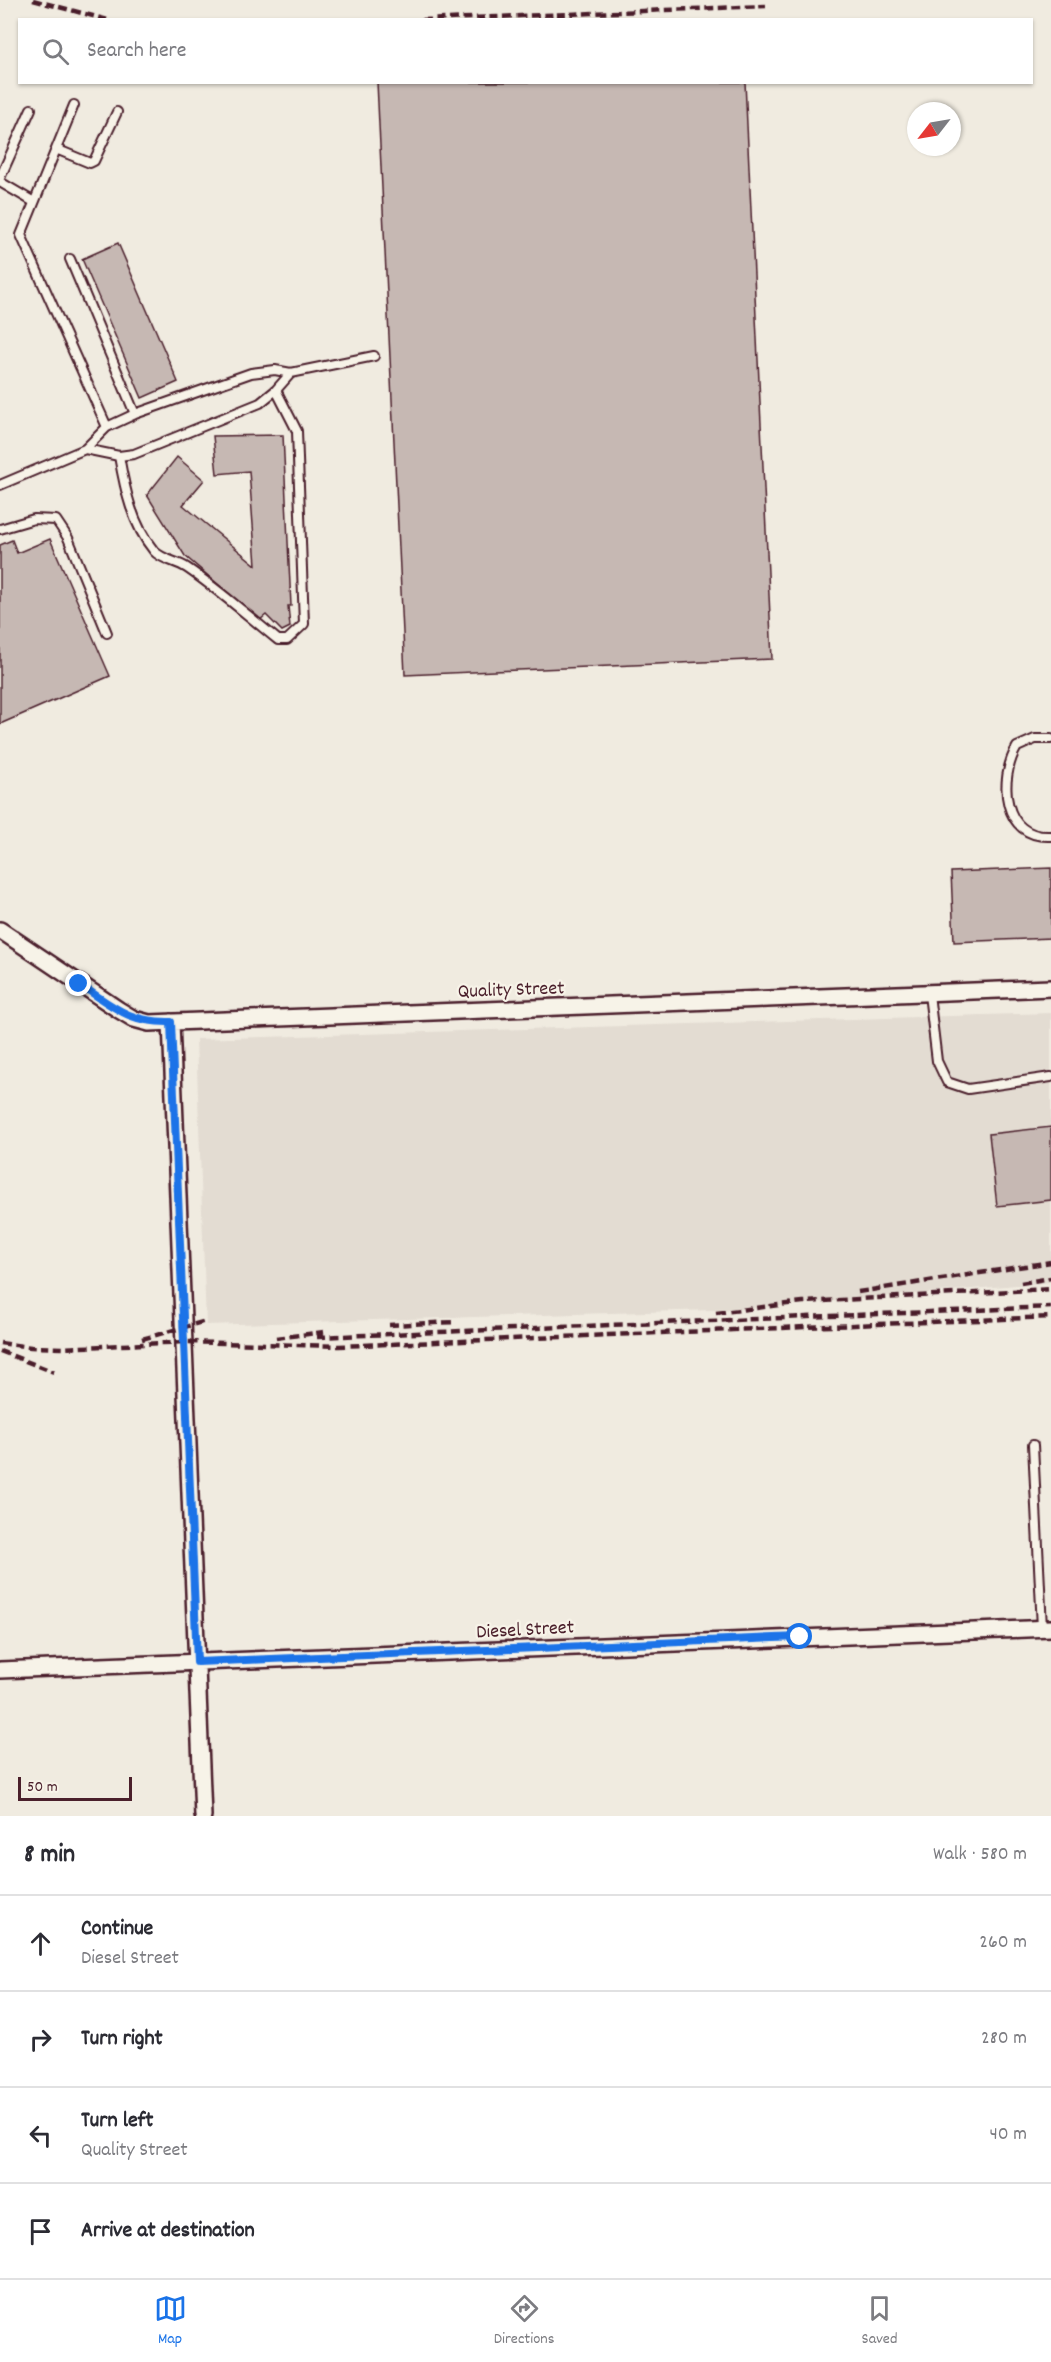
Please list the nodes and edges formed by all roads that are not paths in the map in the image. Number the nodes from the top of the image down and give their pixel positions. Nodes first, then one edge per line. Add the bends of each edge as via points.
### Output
1 (74, 105) dead end
2 (30, 109) dead end
3 (117, 112) dead end
4 (56, 149) junction
5 (0, 180) edge
6 (34, 202) junction
7 (70, 259) dead end
8 (374, 356) dead end
9 (291, 373) junction
10 (276, 390) junction
11 (135, 414) junction
12 (107, 427) junction
13 (85, 449) junction
14 (119, 456) junction
15 (0, 485) edge
16 (0, 529) edge
17 (107, 633) dead end
18 (1051, 739) edge
19 (1051, 836) edge
20 (0, 930) edge
21 (1051, 988) edge
22 (929, 994) junction
23 (171, 1022) junction
24 (1051, 1077) edge
25 (1033, 1445) dead end
26 (1047, 1628) edge
27 (197, 1662) junction
28 (0, 1670) edge
29 (204, 1816) edge

1 - 4 lane
2 - 5 lane
3 - 4 lane via 94,161 90,163
4 - 6 lane
5 - 6 lane
6 - 12 lane via 21,235
7 - 11 lane
8 - 9 lane
9 - 10 lane
9 - 11 lane via 251,373
10 - 14 lane via 236,414 134,454
10 - 14 lane via 297,431 304,624 287,640 278,640 186,567 156,554 133,515
11 - 12 lane
12 - 13 lane
13 - 14 lane
13 - 15 lane
16 - 17 lane via 34,519 56,520 68,538
18 - 19 lane via 1017,747 1007,768 1006,792 1013,816 1027,831 1035,836
20 - 23 street, Quality Street via 134,1019
21 - 22 street, Quality Street
22 - 23 street, Quality Street
22 - 24 lane via 937,1061 947,1082 968,1089
23 - 27 street
25 - 26 lane
26 - 27 street, Diesel Street
27 - 28 street, Diesel Street
27 - 29 street

